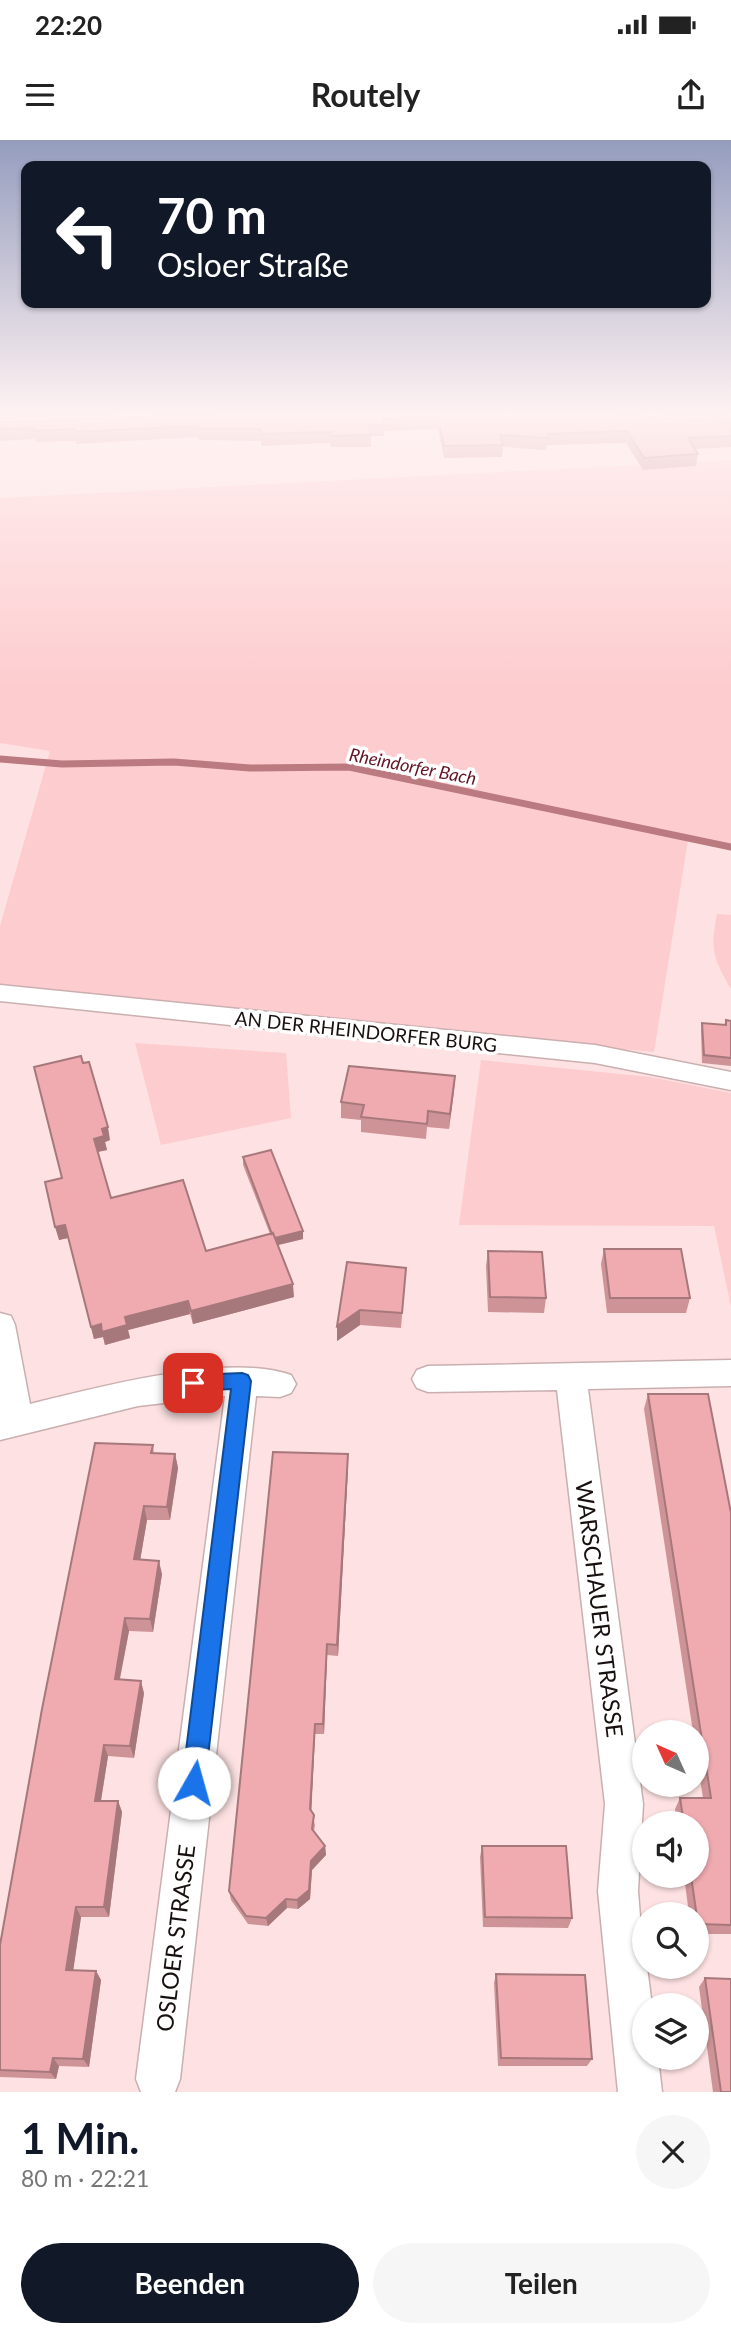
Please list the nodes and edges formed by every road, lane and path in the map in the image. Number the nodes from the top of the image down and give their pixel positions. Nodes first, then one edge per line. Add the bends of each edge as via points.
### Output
1 (0, 993) edge
2 (731, 1081) edge
3 (0, 1325) edge
4 (731, 1373) edge
5 (571, 1376) junction
6 (428, 1379) dead end
7 (242, 1381) junction
8 (280, 1384) dead end
9 (9, 1424) edge
10 (158, 2079) dead end
11 (640, 2092) edge

1 - 2 street, AN DER RHEINDORFER BURG via 596,1054
3 - 9 street
4 - 5 street
5 - 6 street
5 - 11 street, WARSCHAUER STRASSE via 624,1804 618,1891
7 - 8 street
7 - 9 street via 193,1383
7 - 10 street, OSLOER STRASSE

